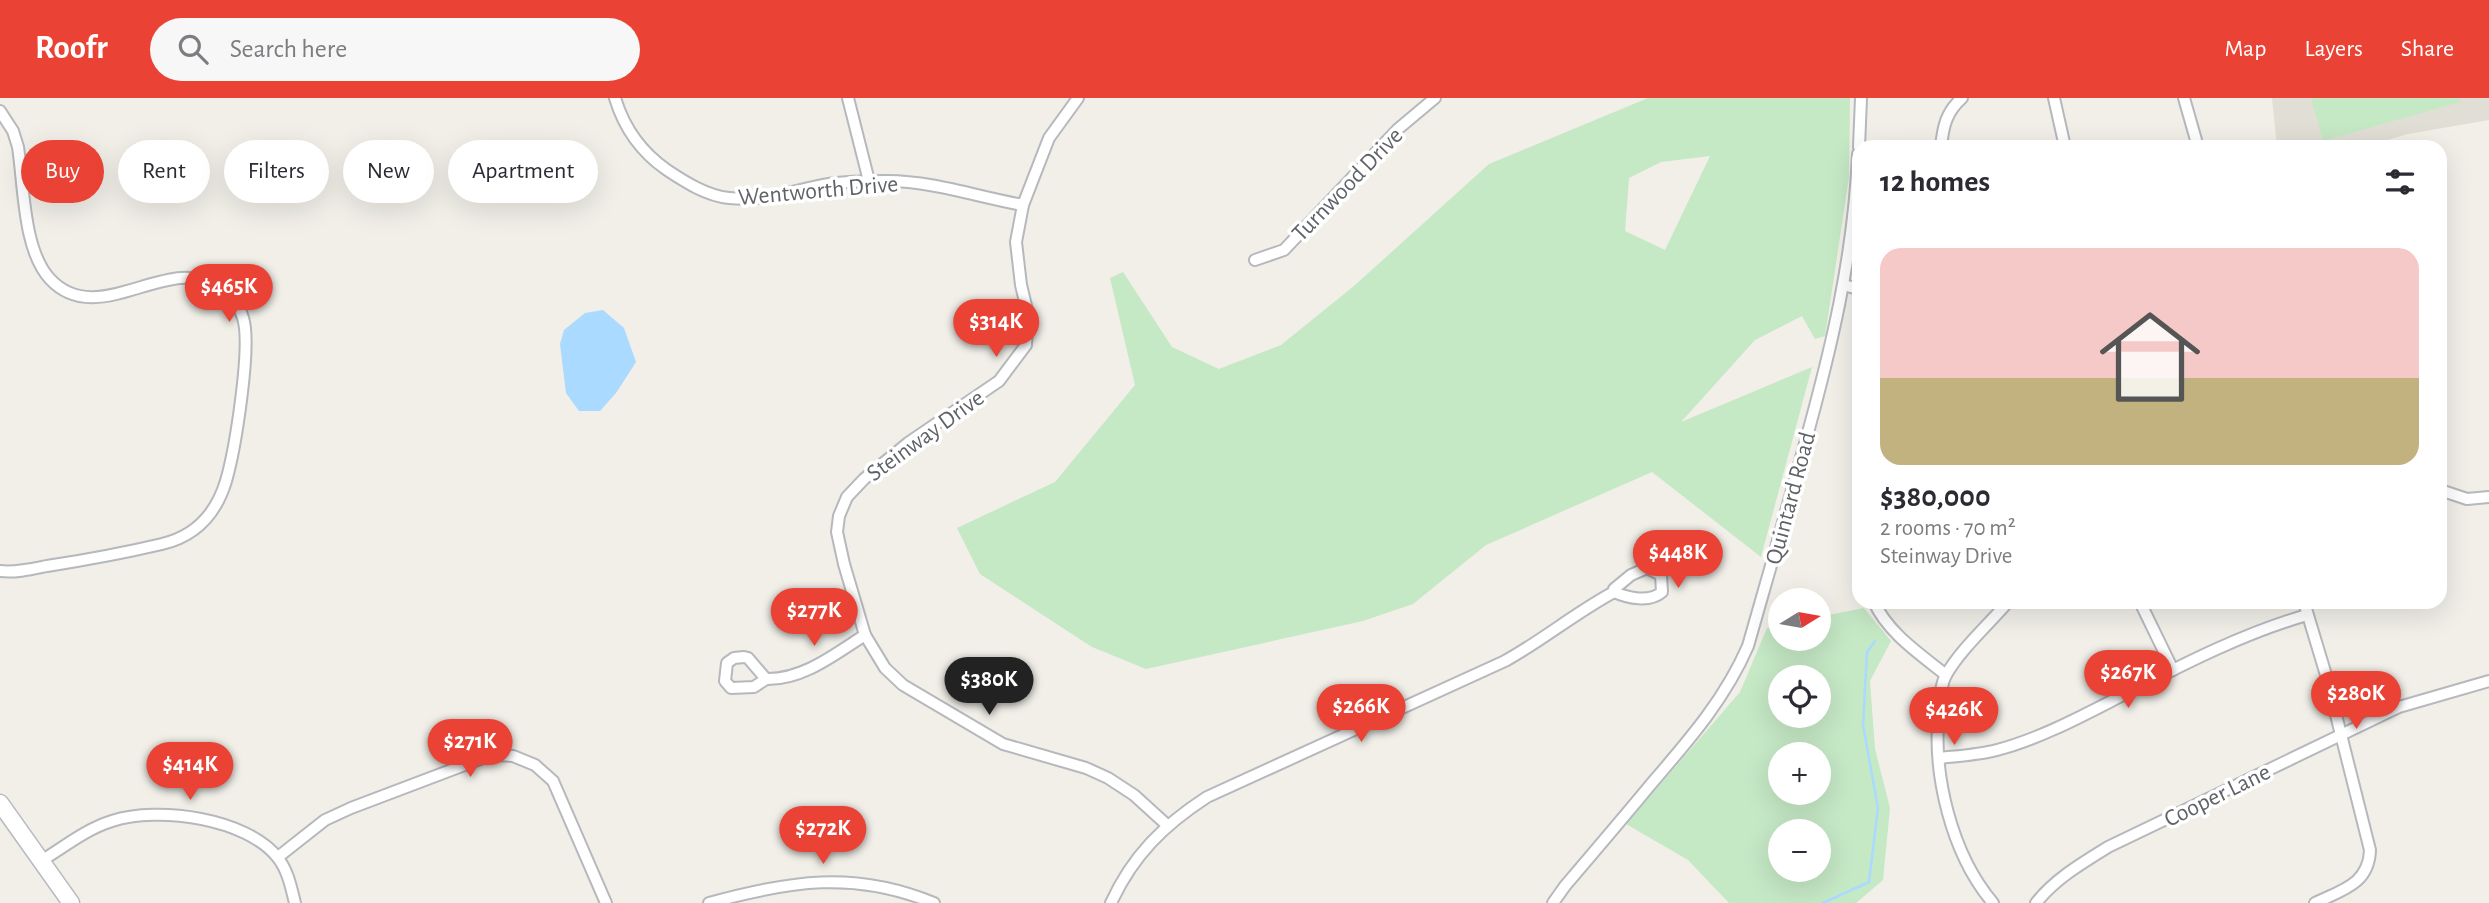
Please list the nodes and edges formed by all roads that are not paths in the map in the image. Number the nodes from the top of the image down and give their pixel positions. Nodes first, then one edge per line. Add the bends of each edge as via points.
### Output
1 (615, 98) edge
2 (848, 98) edge
3 (1078, 98) edge
4 (1435, 98) edge
5 (1861, 98) edge
6 (1962, 98) edge
7 (2054, 98) edge
8 (2184, 98) edge
9 (0, 111) edge
10 (1859, 140) edge
11 (1942, 140) edge
12 (2063, 140) edge
13 (2196, 140) edge
14 (869, 181) junction
15 (1023, 205) junction
16 (1852, 231) edge
17 (1255, 260) dead end
18 (1844, 285) junction
19 (1852, 287) edge
20 (2447, 492) edge
21 (2489, 496) edge
22 (0, 571) edge
23 (1614, 592) dead end
24 (1878, 609) edge
25 (2002, 609) edge
26 (2143, 609) edge
27 (2306, 609) edge
28 (2307, 615) junction
29 (865, 635) junction
30 (2173, 670) junction
31 (1946, 675) junction
32 (766, 679) dead end
33 (2489, 681) edge
34 (2341, 736) junction
35 (1939, 758) junction
36 (0, 803) edge
37 (1167, 825) junction
38 (278, 857) junction
39 (41, 861) junction
40 (915, 900) edge
41 (71, 903) edge
42 (295, 903) edge
43 (606, 903) edge
44 (709, 903) edge
45 (934, 903) edge
46 (1111, 903) edge
47 (1553, 903) edge
48 (1993, 903) edge
49 (2036, 903) edge
50 (2315, 903) edge

1 - 14 street, Wentworth Drive via 628,132 656,162 689,185 727,198 775,198 828,184
2 - 14 street
3 - 15 street, Steinway Drive via 1049,138
4 - 17 street, Turnwood Drive via 1398,129 1284,250
5 - 10 street
6 - 11 street via 1949,111
7 - 12 street
8 - 13 street
9 - 22 street via 18,147 32,245 51,280 64,290 90,298 180,278 198,279 232,299 244,321 246,340 227,478 219,502 197,529 174,541 102,558
14 - 15 street, Wentworth Drive via 921,181
15 - 29 street, Steinway Drive via 1016,242 1028,314 1026,345 999,381 864,479 839,516 839,547
16 - 18 street, Quintard Road
18 - 19 street
18 - 47 street, Quintard Road via 1777,547 1748,646 1735,674 1688,741
20 - 21 street via 2467,499
23 - 37 street via 1505,661 1245,778
24 - 31 street via 1900,637
25 - 31 street
26 - 30 street
27 - 28 street
28 - 30 street via 2255,632
28 - 34 street
29 - 32 street via 803,673
29 - 37 street, Steinway Drive via 885,668 914,692 1003,744 1108,778 1134,794
30 - 35 street via 2033,738 1980,753
31 - 35 street via 1938,721
33 - 34 street, Cooper Lane via 2399,707
34 - 49 street, Cooper Lane via 2108,847 2078,865
34 - 50 street via 2370,864 2357,881
35 - 48 street via 1956,839
36 - 39 street
37 - 46 street via 1132,865
38 - 39 street via 251,835 230,827 158,815 112,821
38 - 42 street
38 - 43 street via 325,820 351,808 482,758 513,757 535,765 553,781
39 - 41 street
40 - 44 street via 871,885 833,881 783,885
40 - 45 street

